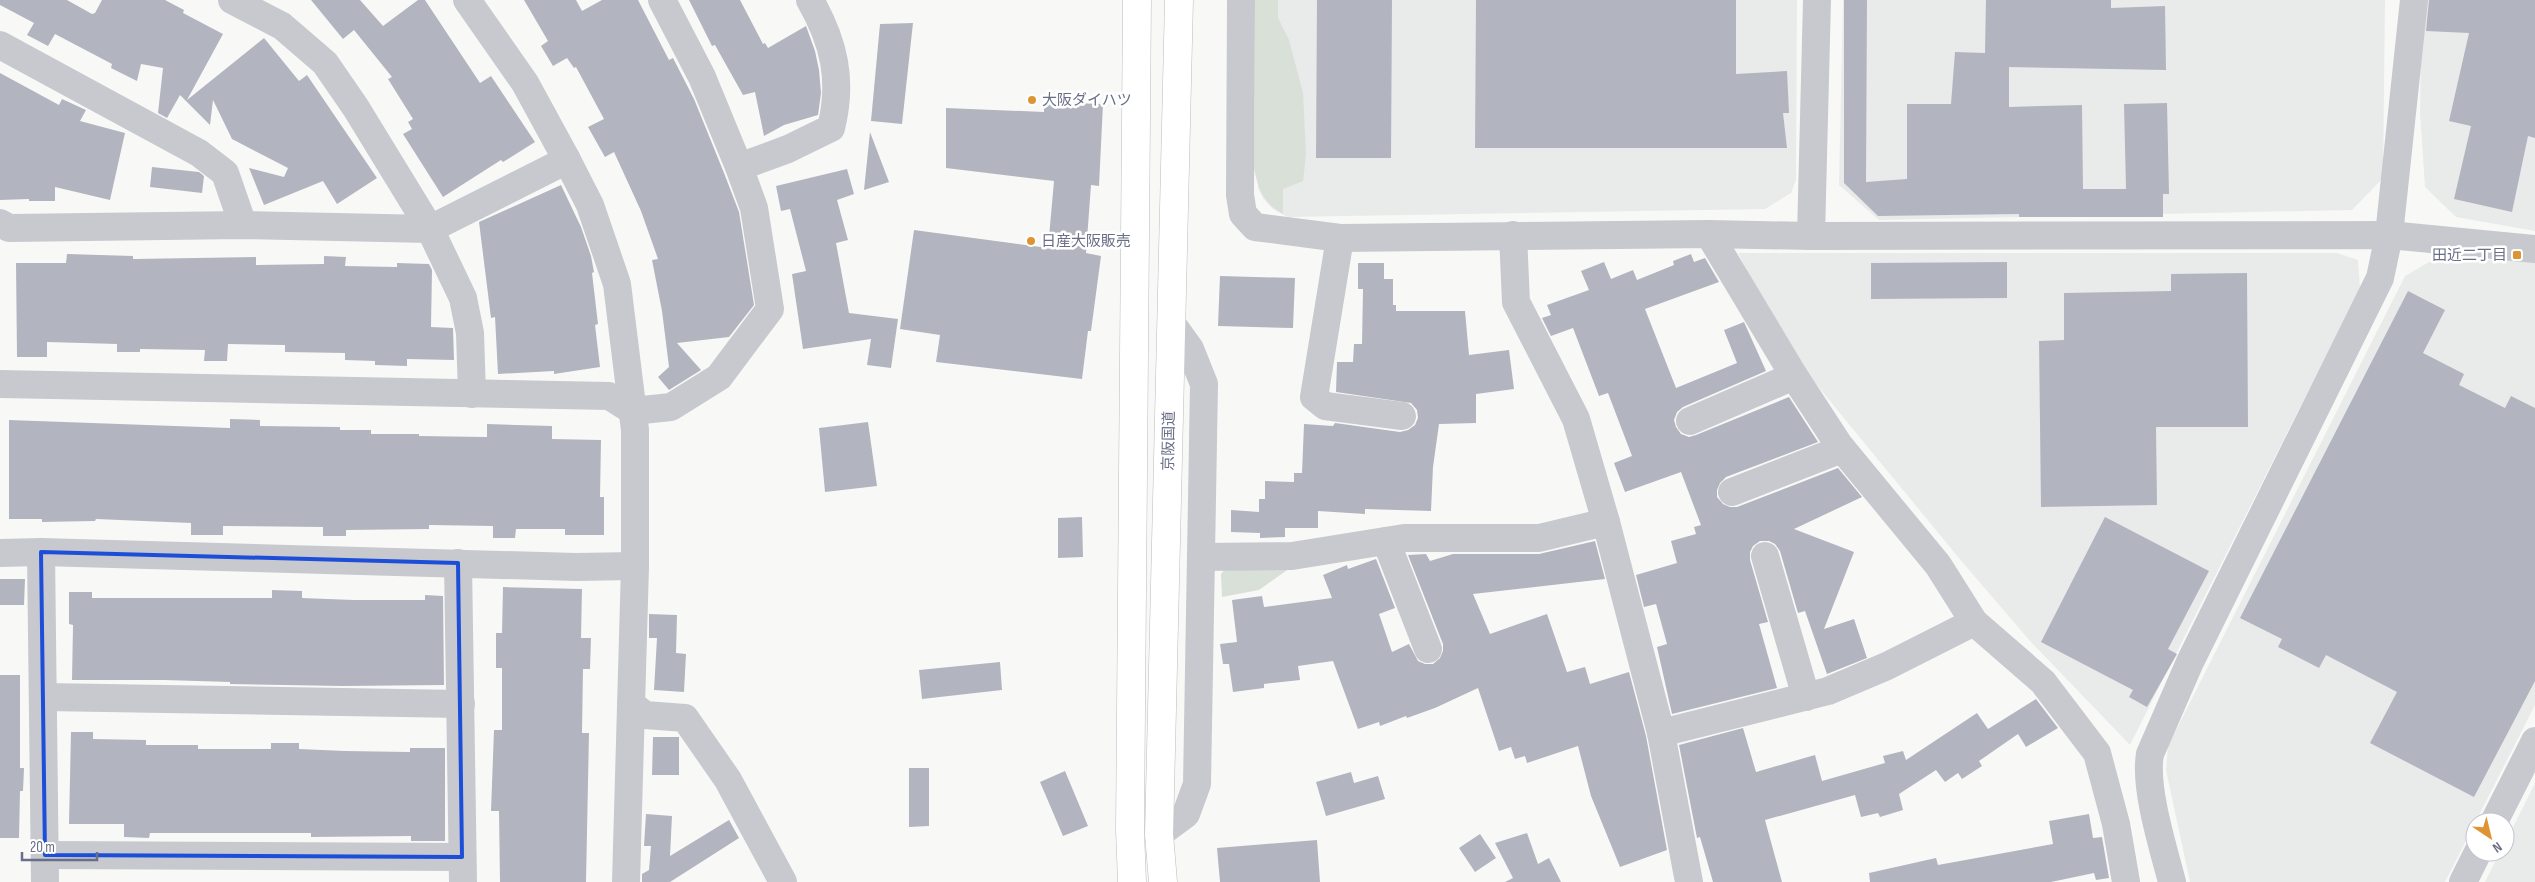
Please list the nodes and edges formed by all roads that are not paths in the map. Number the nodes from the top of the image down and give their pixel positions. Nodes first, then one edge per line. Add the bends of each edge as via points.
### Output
1 (232, 0) edge
2 (466, 0) edge
3 (662, 0) edge
4 (810, 0) edge
5 (1137, 0) edge
6 (1179, 0) edge
7 (1241, 0) edge
8 (1817, 0) edge
9 (2414, 0) edge
10 (0, 45) edge
11 (567, 160) junction
12 (739, 167) junction
13 (0, 223) edge
14 (243, 225) junction
15 (430, 229) junction
16 (1709, 234) junction
17 (1513, 235) junction
18 (2389, 235) junction
19 (1811, 236) junction
20 (1340, 238) junction
21 (2535, 249) edge
22 (1172, 324) junction
23 (1794, 376) junction
24 (0, 384) edge
25 (472, 394) junction
26 (634, 411) junction
27 (1402, 416) dead end
28 (1690, 421) dead end
29 (1842, 448) junction
30 (1732, 492) dead end
31 (1606, 522) junction
32 (1386, 541) junction
33 (41, 552) junction
34 (0, 553) edge
35 (1765, 556) dead end
36 (1200, 557) junction
37 (458, 563) junction
38 (635, 566) junction
39 (1974, 622) junction
40 (1428, 649) dead end
41 (44, 697) junction
42 (1806, 697) junction
43 (461, 704) junction
44 (631, 704) junction
45 (1661, 733) junction
46 (2535, 741) edge
47 (2499, 812) edge
48 (1160, 834) junction
49 (45, 855) junction
50 (2473, 862) edge
51 (462, 870) edge
52 (45, 882) edge
53 (626, 882) edge
54 (784, 882) edge
55 (1132, 882) edge
56 (1162, 882) edge
57 (1689, 882) edge
58 (2126, 882) edge
59 (2172, 882) edge
60 (2463, 882) edge

1 - 15 street via 282,26 325,64 356,108
2 - 11 street via 524,83
3 - 12 street via 702,77
4 - 12 street via 822,22 836,62 835,111 831,128 788,149
5 - 55 highway
6 - 22 highway, 京阪国道
7 - 20 street via 1240,195 1243,214 1255,228
8 - 19 street
9 - 18 street
10 - 14 street via 199,153 225,173
11 - 15 street
11 - 26 street via 590,205 617,284
12 - 26 street via 754,208 770,310 719,377 671,407
13 - 14 street via 9,228
14 - 15 street
15 - 25 street via 464,298 470,333
16 - 17 street
16 - 19 street
16 - 23 street
17 - 20 street
17 - 31 street via 1516,302 1576,419
18 - 19 street
18 - 21 street
18 - 59 street via 2380,278 2190,662 2150,754 2148,768 2158,828
20 - 27 street via 1314,396 1325,406
22 - 36 street via 1190,349 1204,384
22 - 48 highway, 京阪国道
23 - 28 street
23 - 29 street
24 - 25 street
25 - 26 street via 609,396
26 - 38 street
29 - 30 street
29 - 39 street via 1938,565
31 - 32 street via 1539,538 1404,538
31 - 45 street
32 - 36 street via 1292,556
32 - 40 street
33 - 34 street
33 - 37 street
33 - 41 street
35 - 42 street
36 - 48 street via 1197,784 1186,814
37 - 38 street
37 - 43 street
38 - 44 street
39 - 42 street via 1887,666
39 - 58 street via 2043,682 2097,753 2116,824
41 - 43 street
41 - 49 street
42 - 45 street
43 - 51 street
44 - 53 street
44 - 54 street via 645,715 685,718 728,780
45 - 57 street
46 - 47 street
48 - 56 highway, 京阪国道
49 - 51 street
49 - 52 street
50 - 60 street

